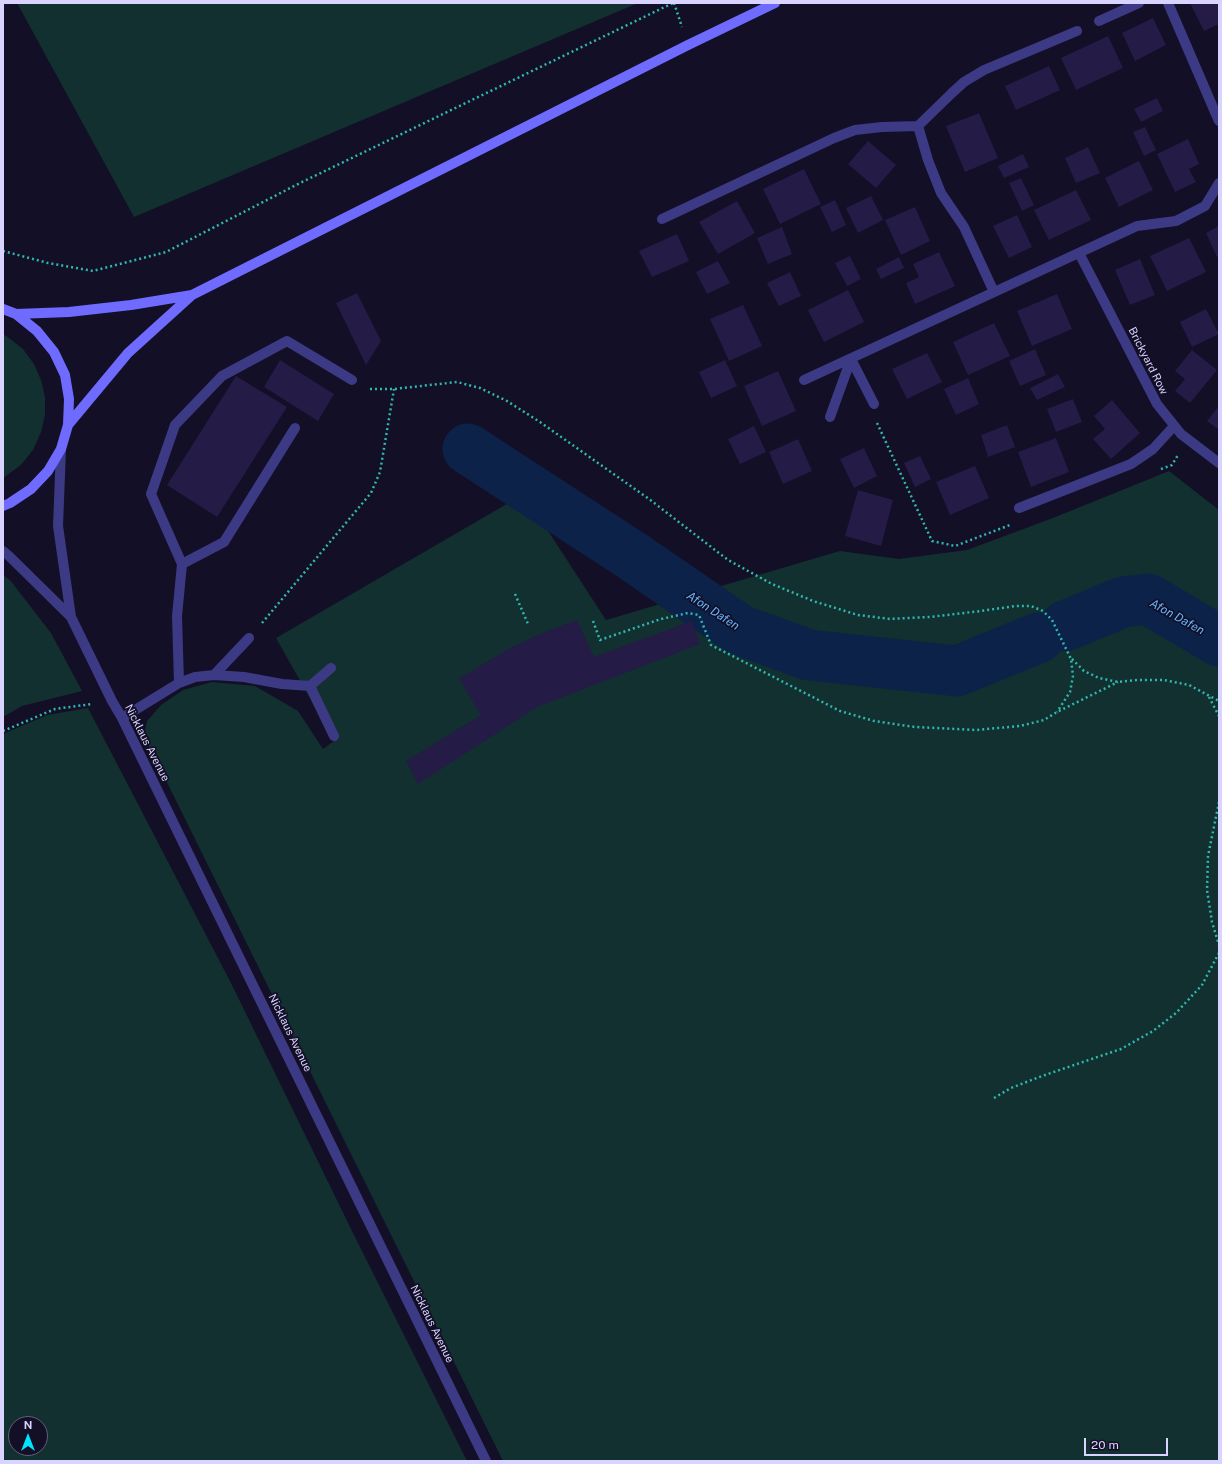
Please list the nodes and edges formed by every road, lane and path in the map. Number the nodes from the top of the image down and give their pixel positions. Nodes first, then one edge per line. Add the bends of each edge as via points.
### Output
1 (673, 3) edge
2 (775, 3) edge
3 (1139, 3) edge
4 (1168, 3) edge
5 (1099, 21) dead end
6 (1077, 31) dead end
7 (1217, 116) edge
8 (918, 126) junction
9 (1219, 183) edge
10 (662, 218) dead end
11 (3, 251) edge
12 (1079, 253) junction
13 (994, 292) junction
14 (192, 295) junction
15 (3, 309) edge
16 (16, 314) junction
17 (851, 359) junction
18 (352, 380) joint
19 (804, 380) dead end
20 (394, 389) junction
21 (874, 404) dead end
22 (830, 417) dead end
23 (68, 425) junction
24 (1174, 426) junction
25 (295, 428) dead end
26 (61, 449) junction
27 (1219, 463) edge
28 (3, 506) edge
29 (1019, 508) dead end
30 (3, 552) edge
31 (182, 564) junction
32 (515, 594) dead end
33 (71, 617) junction
34 (593, 621) dead end
35 (528, 624) dead end
36 (249, 638) joint
37 (1071, 659) junction
38 (331, 668) dead end
39 (214, 675) junction
40 (1118, 682) junction
41 (178, 683) junction
42 (310, 686) junction
43 (1209, 696) junction
44 (112, 701) junction
45 (1219, 701) edge
46 (1057, 712) junction
47 (1219, 716) edge
48 (122, 718) junction
49 (3, 731) edge
50 (334, 736) dead end
51 (1219, 802) edge
52 (1219, 945) edge
53 (1219, 953) edge
54 (994, 1098) dead end
55 (486, 1461) edge

1 - 11 path via 308,179 166,252 93,270 48,263
2 - 14 main road
3 - 5 street
4 - 7 street
6 - 8 street via 984,70 964,82
8 - 10 street via 855,130
8 - 13 street via 928,160 942,193 964,227
9 - 12 street via 1205,206 1176,221 1137,226
12 - 13 street
12 - 24 street, Brickyard Row via 1157,404
13 - 17 street
14 - 16 main road via 69,312
14 - 23 main road via 128,353
15 - 16 main road
16 - 23 main road via 37,331 57,357 69,400
17 - 19 street
17 - 21 street
17 - 22 street
18 - 20 path via 368,389
18 - 31 street via 287,341 222,376 175,425 151,494
20 - 36 path via 380,472 371,493
20 - 37 path via 457,382 480,388 507,401 649,499 728,560 772,584 813,601 858,615 890,619 1031,606 1043,611 1052,620
23 - 26 main road
24 - 27 street, Brickyard Row
24 - 29 street via 1152,449 1131,464
25 - 31 street via 224,542
26 - 28 main road via 48,471 31,490
26 - 33 street, Nicklaus Avenue via 58,526
30 - 33 street, Nicklaus Avenue
31 - 41 street via 177,616
32 - 35 path
33 - 44 street, Nicklaus Avenue
34 - 46 path via 600,640 661,619 688,613 699,615 711,645 840,711 874,721 915,727 976,730 1020,726 1044,720
36 - 39 street
37 - 40 path via 1084,671 1099,678
37 - 46 path via 1073,676 1070,692
38 - 42 street
39 - 41 street via 195,676
39 - 42 street via 244,676 282,684
40 - 43 path via 1164,680 1189,684
40 - 46 path
41 - 48 street
42 - 50 street
43 - 45 path
43 - 47 path
44 - 48 street, Nicklaus Avenue
44 - 49 path via 55,709
48 - 55 street, Nicklaus Avenue
51 - 52 path via 1208,856 1207,890
53 - 54 path via 1202,984 1176,1013 1153,1031 1121,1049 1042,1076 1011,1088

